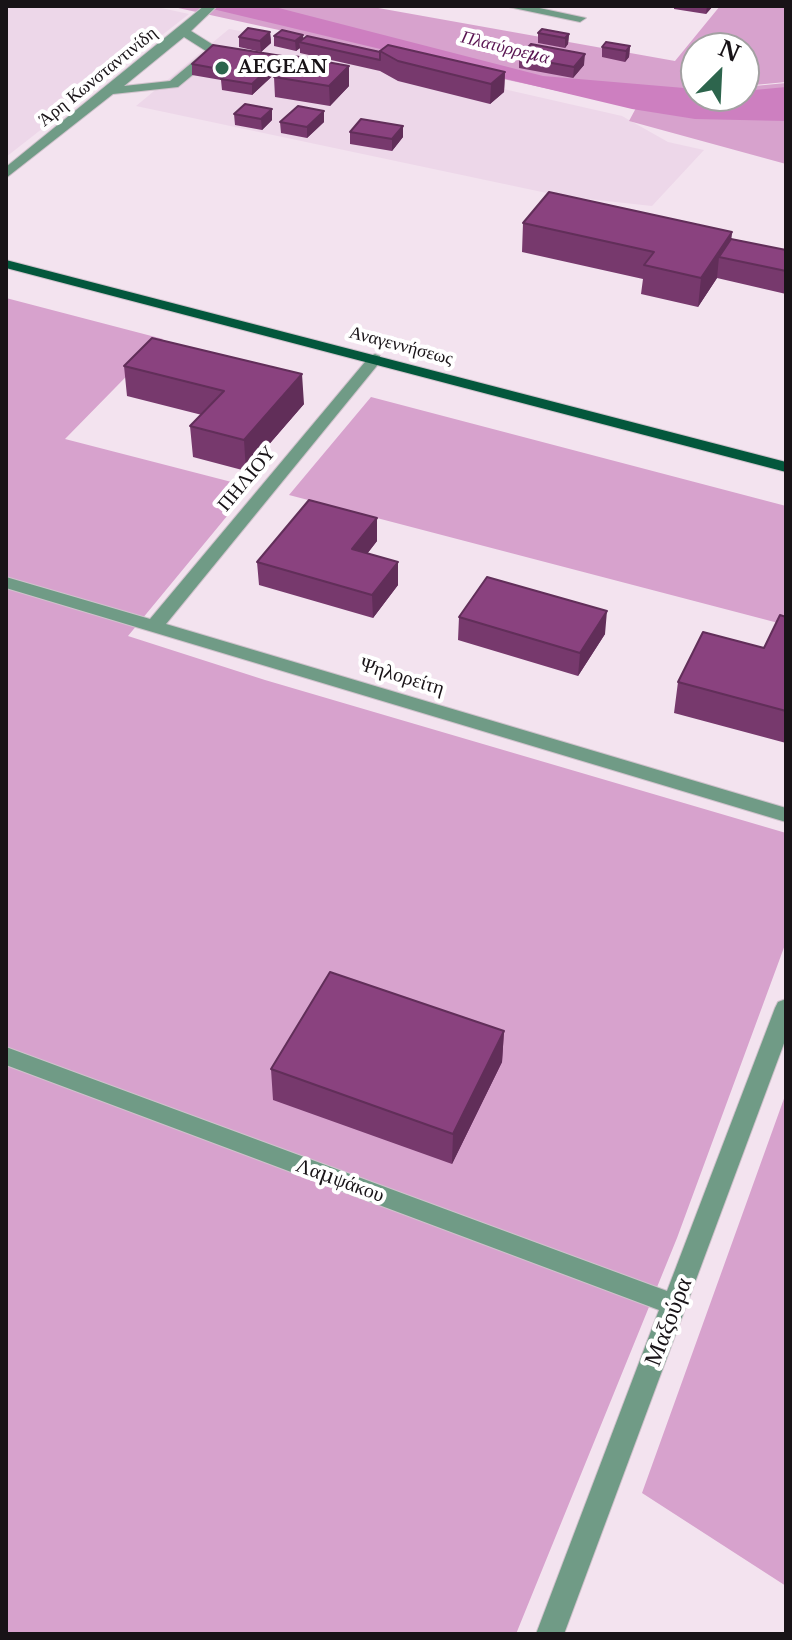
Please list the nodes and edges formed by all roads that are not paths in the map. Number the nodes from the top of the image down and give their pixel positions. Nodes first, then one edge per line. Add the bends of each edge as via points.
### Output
1 (211, 6) edge
2 (510, 6) edge
3 (580, 18) dead end
4 (184, 31) junction
5 (109, 91) junction
6 (6, 174) edge
7 (6, 264) edge
8 (375, 359) junction
9 (786, 467) edge
10 (6, 582) edge
11 (154, 626) junction
12 (786, 815) edge
13 (786, 1008) edge
14 (6, 1056) edge
15 (675, 1305) junction
16 (550, 1634) edge

1 - 4 street, Άρη Κωνσταντινίδη
2 - 3 street
4 - 5 street, Άρη Κωνσταντινίδη
4 - 5 street via 214,51 174,84
5 - 6 street, Άρη Κωνσταντινίδη
7 - 8 main road, Αναγεννήσεως
8 - 9 main road, Αναγεννήσεως
8 - 11 street, ΠΗΛΙΟΥ
10 - 11 street, Ψηλορείτη
11 - 12 street, Ψηλορείτη
13 - 15 street, Μαξούρα
14 - 15 street, Λαμψάκου
15 - 16 street, Μαξούρα

